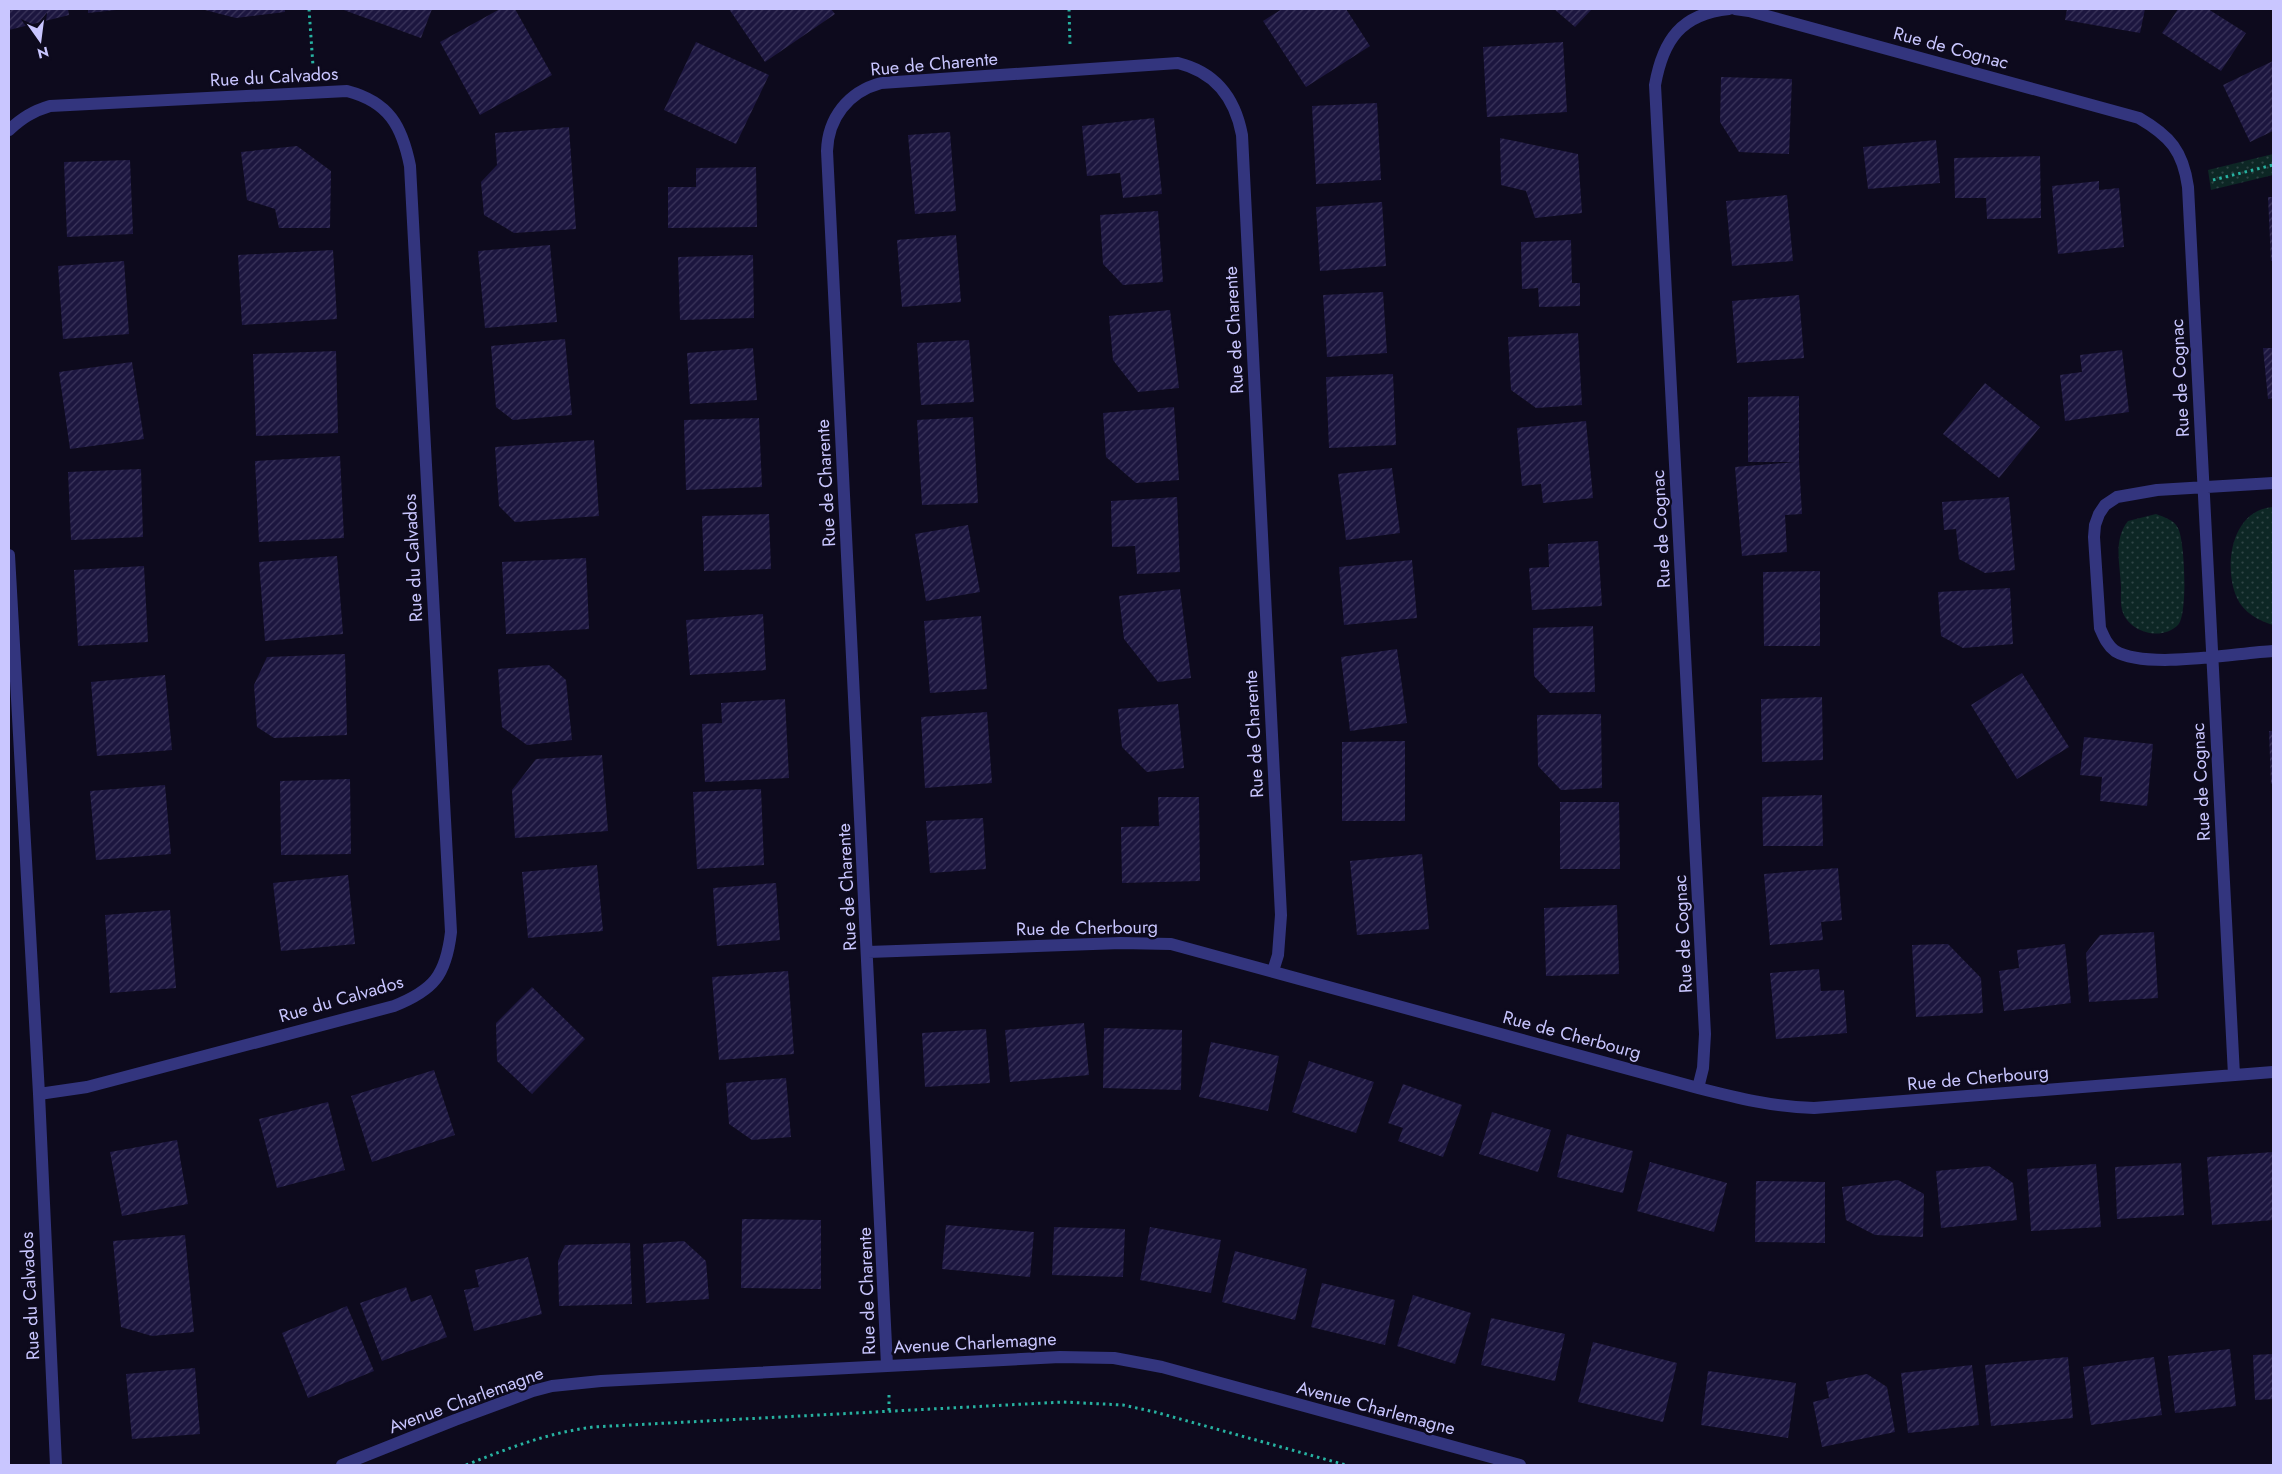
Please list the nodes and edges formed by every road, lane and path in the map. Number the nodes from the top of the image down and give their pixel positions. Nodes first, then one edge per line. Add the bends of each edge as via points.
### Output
1 (309, 9) edge
2 (1069, 9) edge
3 (1729, 9) edge
4 (1735, 9) edge
5 (1070, 45) dead end
6 (313, 67) dead end
7 (9, 130) edge
8 (2273, 165) edge
9 (2212, 180) dead end
10 (2273, 483) edge
11 (2202, 487) junction
12 (9, 555) edge
13 (2273, 651) edge
14 (2212, 656) junction
15 (868, 952) junction
16 (1273, 971) junction
17 (2273, 1072) edge
18 (2234, 1075) junction
19 (1698, 1088) junction
20 (39, 1094) junction
21 (887, 1365) junction
22 (889, 1395) dead end
23 (889, 1411) junction
24 (56, 1465) edge
25 (342, 1465) edge
26 (466, 1465) edge
27 (1346, 1465) edge
28 (1520, 1465) edge

1 - 6 path
2 - 5 path
3 - 19 street, Rue de Cognac via 1714,10 1679,29 1667,45 1655,86 1705,1034
4 - 11 street, Rue de Cognac via 2140,118 2168,138 2185,169 2188,187
7 - 20 street, Rue du Calvados via 34,111 60,105 346,91 374,100 402,134 410,166 451,932 445,966 438,978 426,989 394,1006 87,1087
8 - 9 path
10 - 11 street
11 - 14 street, Rue de Cognac
11 - 14 street via 2117,497 2099,514 2094,547 2100,628 2105,641 2128,656 2145,659
12 - 20 street, Rue du Calvados
13 - 14 street
14 - 18 street, Rue de Cognac
15 - 16 street, Rue de Cherbourg via 1150,942 1188,948
15 - 16 street, Rue de Charente via 827,137 840,110 866,87 1178,64 1195,68 1220,88 1232,103 1242,135 1281,915 1278,955
15 - 21 street, Rue de Charente
16 - 19 street, Rue de Cherbourg
17 - 18 street, Rue de Cherbourg
18 - 19 street, Rue de Cherbourg via 1814,1108 1764,1104
20 - 24 street, Rue du Calvados
21 - 25 street, Avenue Charlemagne via 552,1386
21 - 28 street, Avenue Charlemagne via 1060,1356 1114,1358 1162,1367
22 - 23 path
23 - 26 path via 584,1428 527,1441
23 - 27 path via 1063,1402 1123,1405

